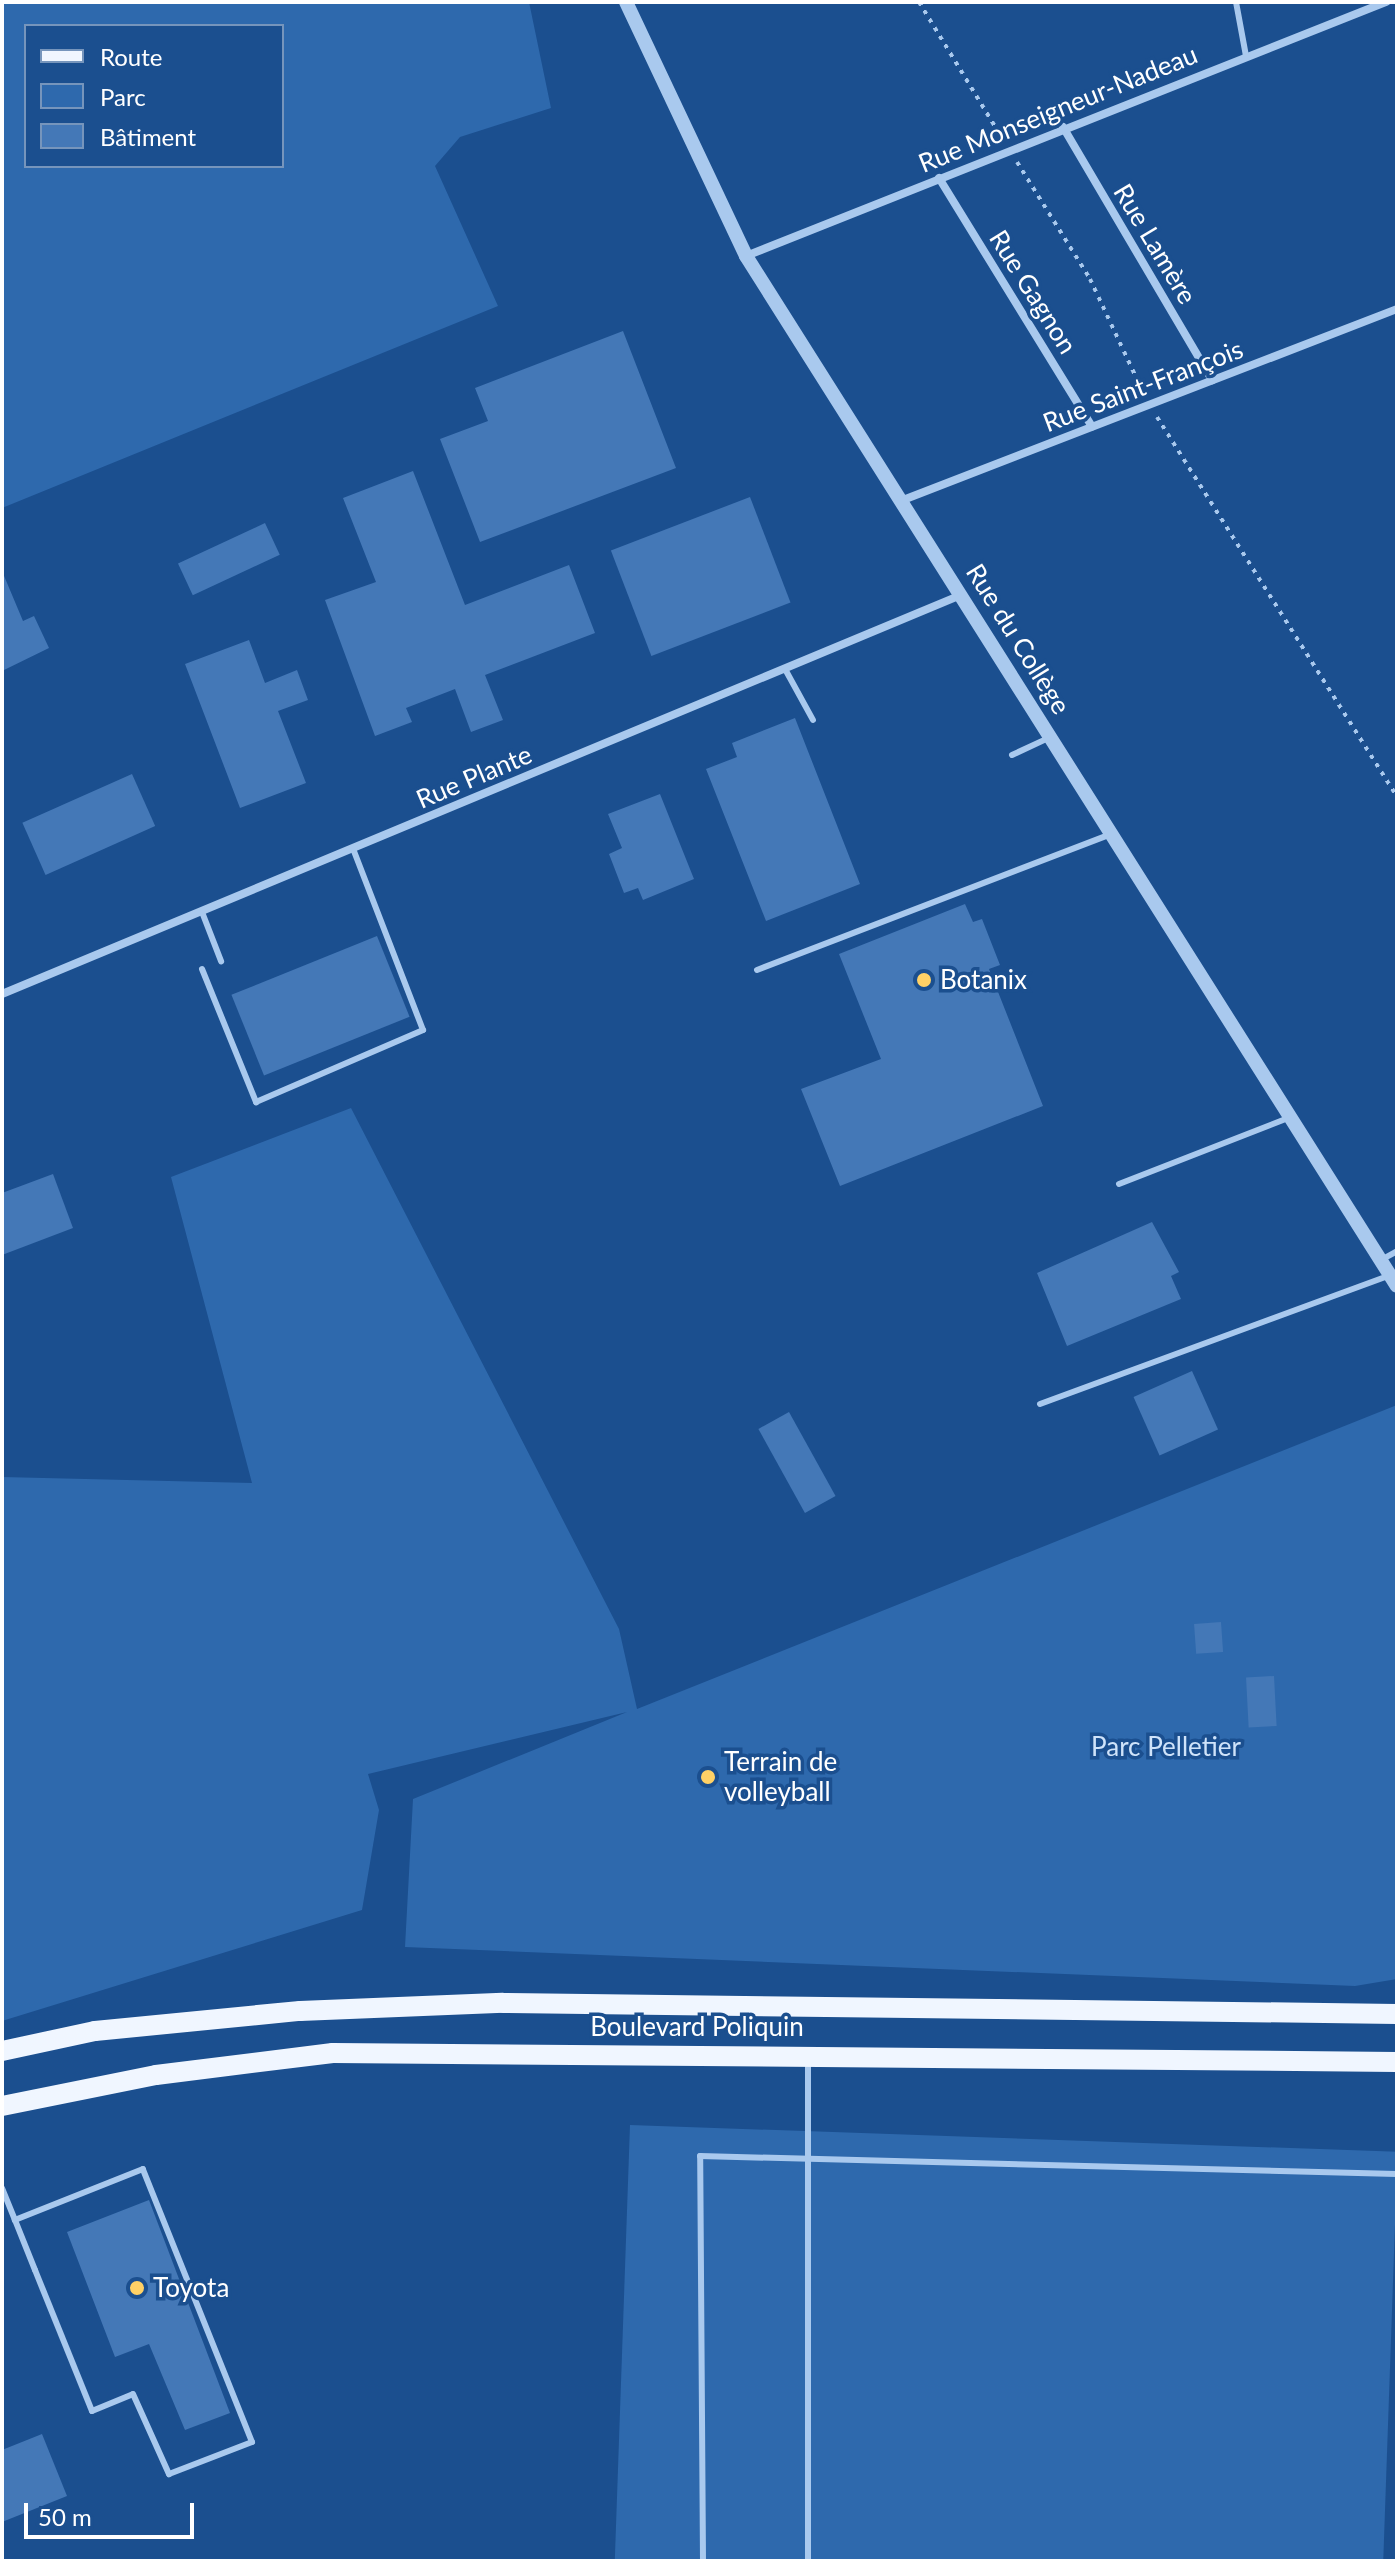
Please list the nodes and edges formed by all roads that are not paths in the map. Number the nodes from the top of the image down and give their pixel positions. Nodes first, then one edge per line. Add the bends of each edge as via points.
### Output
1 (626, 2) edge
2 (1236, 2) edge
3 (1386, 2) edge
4 (1246, 56) junction
5 (1063, 127) junction
6 (939, 178) junction
7 (746, 256) junction
8 (1397, 309) edge
9 (1212, 380) junction
10 (1092, 427) junction
11 (903, 500) junction
12 (961, 595) junction
13 (785, 669) junction
14 (813, 720) dead end
15 (1051, 736) junction
16 (1012, 755) dead end
17 (1113, 834) junction
18 (353, 849) junction
19 (202, 912) junction
20 (221, 961) dead end
21 (202, 969) dead end
22 (757, 970) dead end
23 (2, 994) edge
24 (1291, 1117) junction
25 (1119, 1184) dead end
26 (1397, 1251) edge
27 (1381, 1260) junction
28 (1394, 1281) edge
29 (1040, 1404) dead end
30 (1397, 1998) edge
31 (1361, 2013) junction
32 (1397, 2014) edge
33 (2, 2051) edge
34 (808, 2053) junction
35 (1397, 2062) edge
36 (2, 2106) edge
37 (809, 2160) junction
38 (1397, 2174) edge
39 (2, 2188) edge
40 (15, 2220) junction
41 (703, 2561) edge
42 (808, 2561) edge

1 - 7 street, Rue du Collège
2 - 4 lane
3 - 4 street, Rue Monseigneur-Nadeau
4 - 5 street, Rue Monseigneur-Nadeau
5 - 6 street, Rue Monseigneur-Nadeau
5 - 9 street, Rue Lamère
6 - 7 street, Rue Monseigneur-Nadeau
6 - 10 street, Rue Gagnon
7 - 11 street, Rue du Collège
8 - 9 street, Rue Saint-François
9 - 10 street, Rue Saint-François
10 - 11 street, Rue Saint-François
11 - 12 street, Rue du Collège
12 - 13 street, Rue Plante
12 - 15 street, Rue du Collège
13 - 14 lane
13 - 18 street, Rue Plante
15 - 16 lane
15 - 17 street, Rue du Collège
17 - 22 lane
17 - 24 street, Rue du Collège
18 - 19 street, Rue Plante
18 - 21 lane via 423,1030 256,1102
19 - 20 lane
19 - 23 street, Rue Plante
24 - 25 lane
24 - 27 street, Rue du Collège
26 - 27 lane
27 - 28 street, Rue du Collège
28 - 29 lane
30 - 31 main road
31 - 32 main road, Boulevard Poliquin
31 - 33 main road, Boulevard Poliquin via 503,2003 300,2011 95,2031
34 - 35 main road, Boulevard Poliquin
34 - 36 main road, Boulevard Poliquin via 333,2053 156,2075
34 - 37 lane
37 - 38 lane
37 - 41 lane via 700,2156
37 - 42 lane
39 - 40 lane
40 - 40 lane via 92,2411 133,2394 169,2474 252,2442 143,2169

